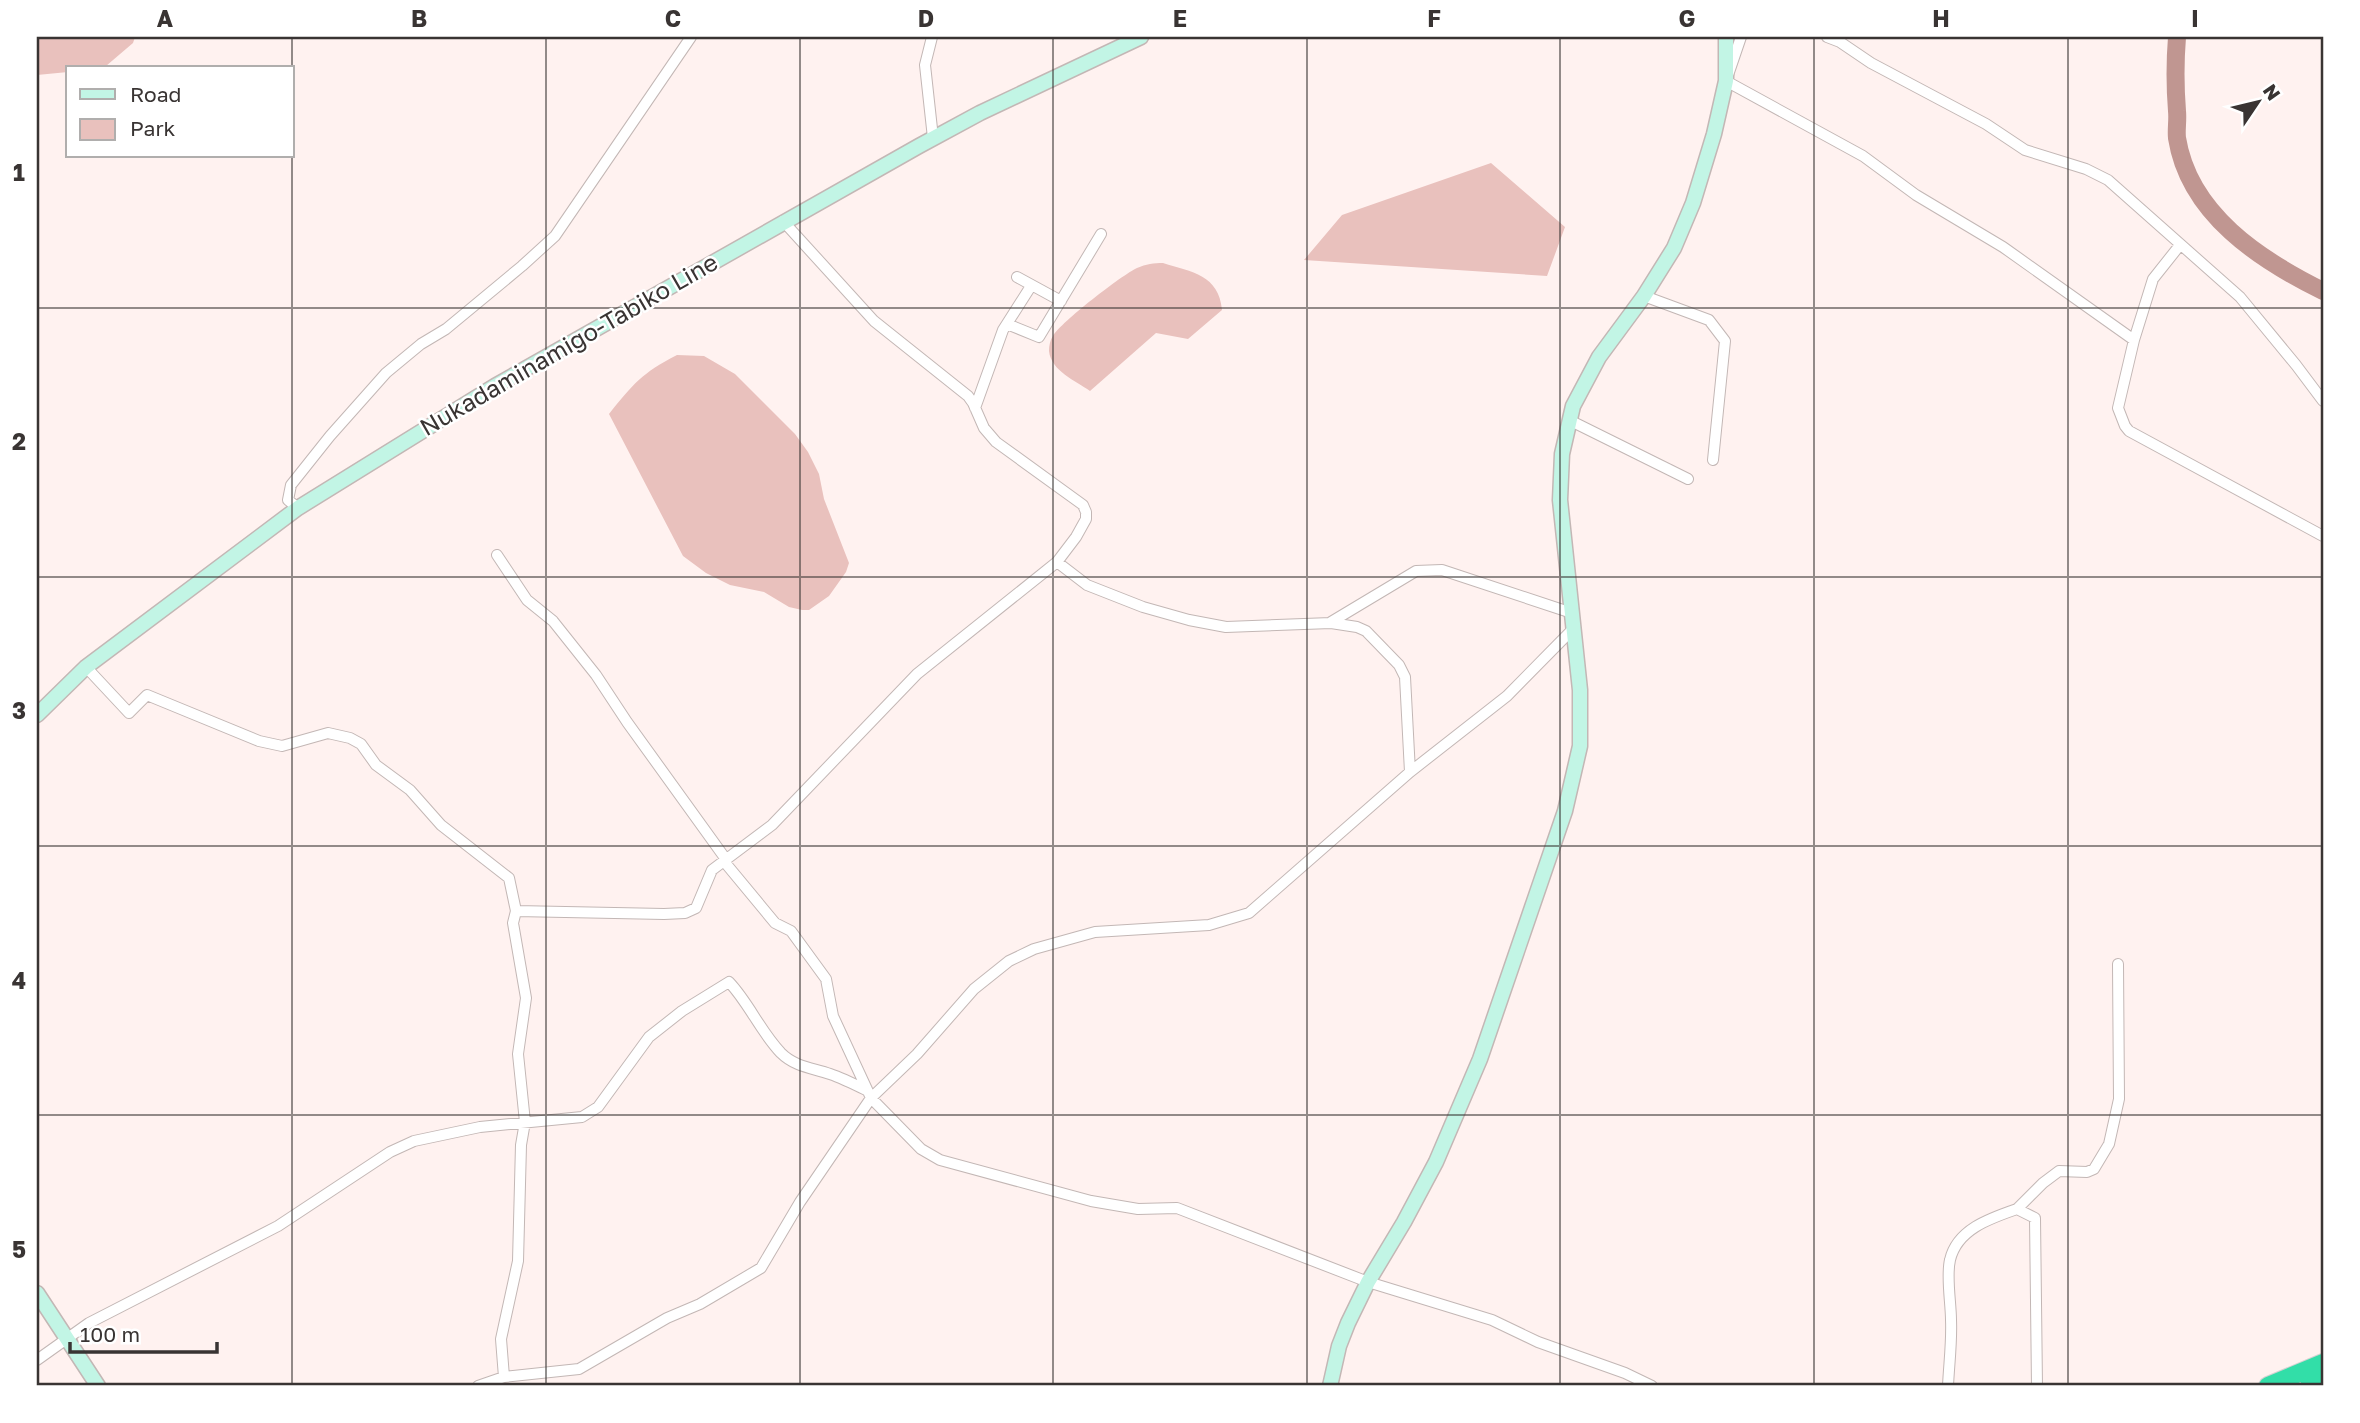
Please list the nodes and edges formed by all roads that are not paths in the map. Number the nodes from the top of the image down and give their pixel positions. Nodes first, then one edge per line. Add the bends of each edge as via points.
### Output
1 (691, 37) edge
2 (932, 37) edge
3 (1142, 37) edge
4 (1726, 37) edge
5 (1741, 37) edge
6 (1827, 37) edge
7 (1726, 81) junction
8 (933, 138) junction
9 (783, 221) junction
10 (1101, 234) dead end
11 (2180, 245) junction
12 (1017, 277) dead end
13 (1031, 286) junction
14 (1644, 296) junction
15 (1060, 301) junction
16 (1007, 324) junction
17 (2134, 340) junction
18 (2323, 401) edge
19 (975, 408) junction
20 (1569, 420) junction
21 (1713, 460) dead end
22 (1688, 479) dead end
23 (298, 508) junction
24 (2323, 536) edge
25 (497, 555) dead end
26 (1056, 562) junction
27 (1572, 613) junction
28 (1331, 623) junction
29 (1572, 630) junction
30 (86, 667) junction
31 (37, 715) edge
32 (1410, 772) junction
33 (725, 858) junction
34 (516, 911) junction
35 (2119, 964) dead end
36 (869, 1094) junction
37 (525, 1122) junction
38 (2017, 1209) junction
39 (1368, 1282) junction
40 (37, 1293) edge
41 (67, 1338) junction
42 (37, 1360) edge
43 (2323, 1363) edge
44 (504, 1377) junction
45 (2323, 1380) edge
46 (98, 1386) edge
47 (478, 1386) edge
48 (1330, 1386) edge
49 (1652, 1386) edge
50 (1948, 1386) edge
51 (2037, 1386) edge
52 (2267, 1386) edge
53 (2309, 1386) edge

1 - 23 street via 555,236 387,373 290,485 288,500
2 - 8 street via 925,65
3 - 8 street, Nukadaminamigo-Tabiko Line
4 - 7 street
5 - 7 street
6 - 11 street via 2025,150 2108,180
7 - 14 street via 1693,202 1674,248
7 - 17 street via 1863,156
8 - 9 street, Nukadaminamigo-Tabiko Line
9 - 19 street via 874,321 968,396
9 - 23 street, Nukadaminamigo-Tabiko Line via 495,386
10 - 15 street
11 - 17 street via 2154,279
11 - 18 street via 2240,298
12 - 13 street
13 - 15 street
13 - 16 street
14 - 20 street via 1600,357
14 - 21 street via 1709,320 1725,341
15 - 16 street via 1039,337
16 - 19 street
17 - 24 street via 2119,408 2129,431
19 - 26 street via 996,442 1083,505 1086,519
20 - 22 street
20 - 27 street via 1560,499
23 - 30 street, Nukadaminamigo-Tabiko Line
25 - 33 street via 527,600 553,621 596,675
26 - 28 street via 1087,585 1189,620 1226,627
26 - 33 street via 917,674 772,825
27 - 28 street via 1442,570 1416,571
27 - 29 street
28 - 32 street via 1366,631 1399,665 1405,677
29 - 32 street via 1507,696
29 - 39 street via 1580,690 1580,746 1565,811 1480,1059 1436,1162
30 - 31 street, Nukadaminamigo-Tabiko Line
30 - 34 street via 129,713 147,695 259,741 282,746 328,733 361,744 376,765 410,790 440,825 509,878
32 - 36 street via 1249,912 1209,925 1096,932 1034,948 1009,961 974,989 916,1054
33 - 34 street via 712,870 696,908 685,913
33 - 36 street via 775,923 791,931 826,979 833,1016
34 - 37 street via 513,923 526,998 518,1054
35 - 38 street via 2119,1099 2109,1144 2094,1168 2059,1171
36 - 37 street via 782,1054 729,982 649,1037 598,1107 582,1117
36 - 39 street via 921,1149 940,1160 1091,1200 1138,1209 1177,1208
36 - 44 street via 761,1268 579,1369
37 - 41 street via 414,1141 390,1152 278,1226
37 - 44 street via 519,1261 501,1339
38 - 50 street via 1986,1219 1955,1247 1949,1261
38 - 51 street via 2035,1218
39 - 48 street via 1339,1346
39 - 49 street via 1492,1320
40 - 41 street
41 - 42 street
41 - 46 street
43 - 52 highway
44 - 47 street
45 - 53 highway

